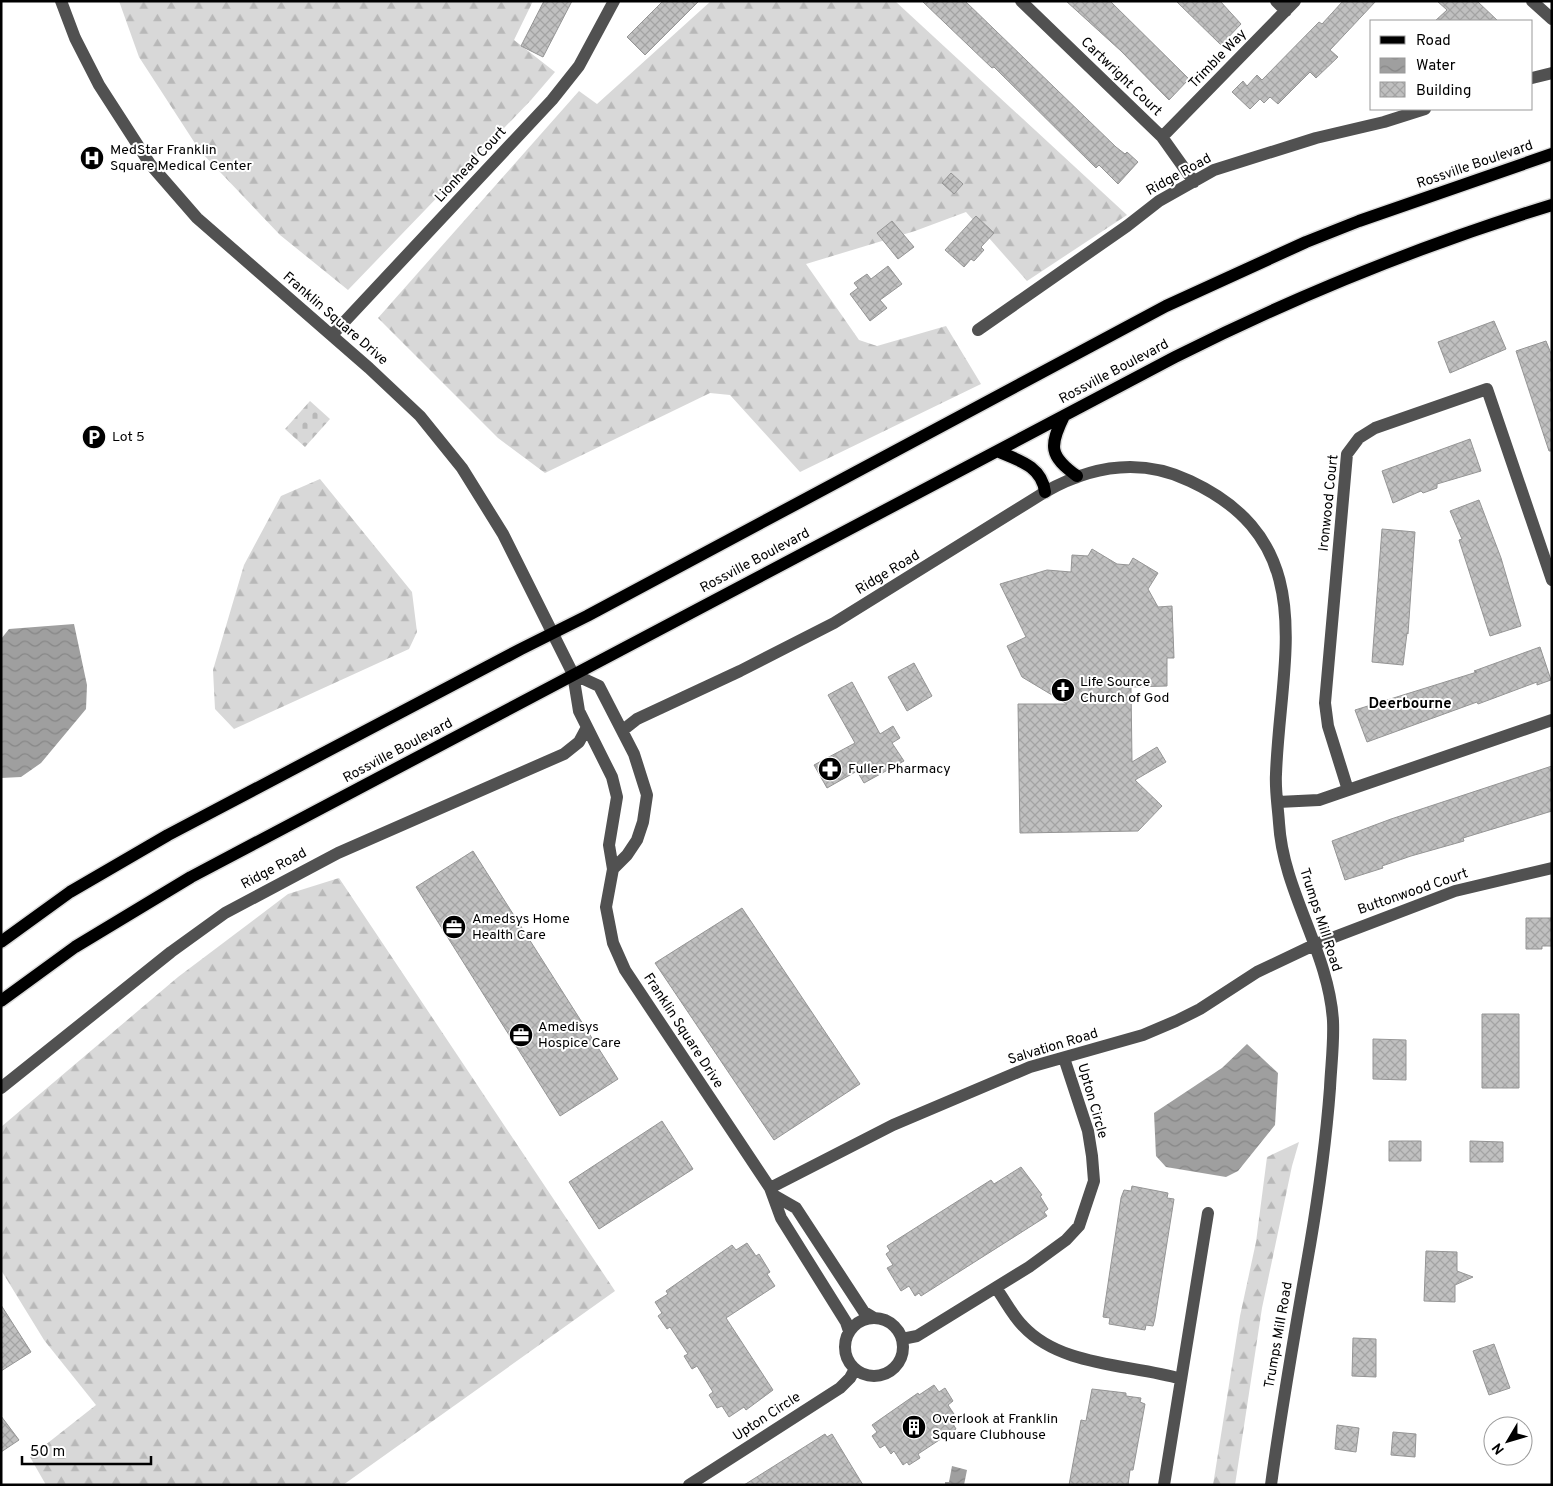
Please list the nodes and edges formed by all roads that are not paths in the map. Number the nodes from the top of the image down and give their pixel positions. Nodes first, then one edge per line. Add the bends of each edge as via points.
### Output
1 (61, 1) edge
2 (614, 1) edge
3 (1021, 1) edge
4 (1276, 1) edge
5 (1295, 1) edge
6 (1532, 1) edge
7 (1286, 11) junction
8 (1552, 19) edge
9 (1552, 73) edge
10 (1533, 78) edge
11 (1422, 110) edge
12 (1162, 138) junction
13 (1552, 154) edge
14 (1194, 182) junction
15 (1552, 205) edge
16 (978, 330) dead end
17 (332, 335) junction
18 (1064, 416) junction
19 (997, 451) junction
20 (1172, 472) joint
21 (1077, 476) junction
22 (1045, 492) junction
23 (1552, 580) edge
24 (553, 633) junction
25 (573, 674) junction
26 (1552, 720) edge
27 (587, 727) junction
28 (623, 730) junction
29 (1348, 790) junction
30 (1278, 802) junction
31 (1552, 868) edge
32 (613, 869) junction
33 (1, 942) edge
34 (1316, 944) junction
35 (1, 1001) edge
36 (1064, 1058) junction
37 (1, 1088) edge
38 (772, 1192) junction
39 (1208, 1213) dead end
40 (996, 1288) junction
41 (874, 1318) junction
42 (849, 1331) junction
43 (902, 1339) junction
44 (855, 1370) junction
45 (1181, 1379) junction
46 (689, 1485) edge
47 (1164, 1485) edge
48 (1271, 1485) edge

1 - 17 street, Franklin Square Drive via 99,85 150,164 197,218
2 - 17 street, Lionhead Court via 580,66 552,100
3 - 12 street, Cartwright Court
4 - 7 street
5 - 7 street, Trimble Way
6 - 8 street
7 - 12 street, Trimble Way
9 - 10 street
11 - 14 street, Ridge Road via 1214,170
12 - 14 street, Cartwright Court
13 - 24 main road, Rossville Boulevard via 1350,225 1175,302
14 - 16 street, Ridge Road via 1159,201
15 - 18 main road, Rossville Boulevard via 1443,241 1342,280 1223,333
17 - 24 street, Franklin Square Drive via 420,416 462,468 503,534
18 - 19 main road, Rossville Boulevard
18 - 21 main road via 1053,437 1054,452 1061,464
19 - 22 main road via 1036,470
19 - 25 main road, Rossville Boulevard
20 - 21 street, Ridge Road via 1131,467 1099,469
20 - 30 street, Trumps Mill Road via 1225,501 1263,542 1277,570 1287,626 1276,777
21 - 22 street, Ridge Road
22 - 28 street, Ridge Road via 834,623 636,719
23 - 29 street, Ironwood Court via 1487,389 1375,428 1359,438 1347,454 1325,703 1328,726
24 - 25 street, Franklin Square Drive
24 - 33 main road, Rossville Boulevard via 168,835 70,892
25 - 27 street, Franklin Square Drive via 579,711
25 - 28 street via 599,686
25 - 35 main road, Rossville Boulevard via 183,882 83,943
26 - 29 street
27 - 32 street, Franklin Square Drive via 612,776 617,797 609,845
27 - 37 street, Ridge Road via 579,742 564,754 354,846 225,913 171,952
28 - 32 street via 647,795 637,840
29 - 30 street via 1319,800
30 - 34 street, Trumps Mill Road via 1280,842
31 - 34 street, Buttonwood Court via 1455,891
32 - 38 street, Franklin Square Drive via 606,906 613,943 625,970
34 - 36 street, Salvation Road via 1257,972 1176,1021 1143,1035
34 - 48 street, Trumps Mill Road via 1333,1018 1328,1116 1324,1164
36 - 38 street, Salvation Road via 1030,1068 893,1125
36 - 40 street, Upton Circle via 1088,1131 1092,1156 1094,1181 1086,1209 1079,1226 1066,1240
38 - 41 street, Franklin Square Drive via 796,1208 864,1312
38 - 42 street, Franklin Square Drive via 781,1218
39 - 45 street
40 - 43 street, Upton Circle via 917,1336
40 - 45 street via 1023,1326 1047,1345 1070,1357
41 - 42 street via 865,1319
41 - 43 street via 892,1324
42 - 44 street via 845,1355
43 - 44 street via 901,1358 890,1372 872,1376
44 - 46 street, Upton Circle via 840,1388
45 - 47 street

